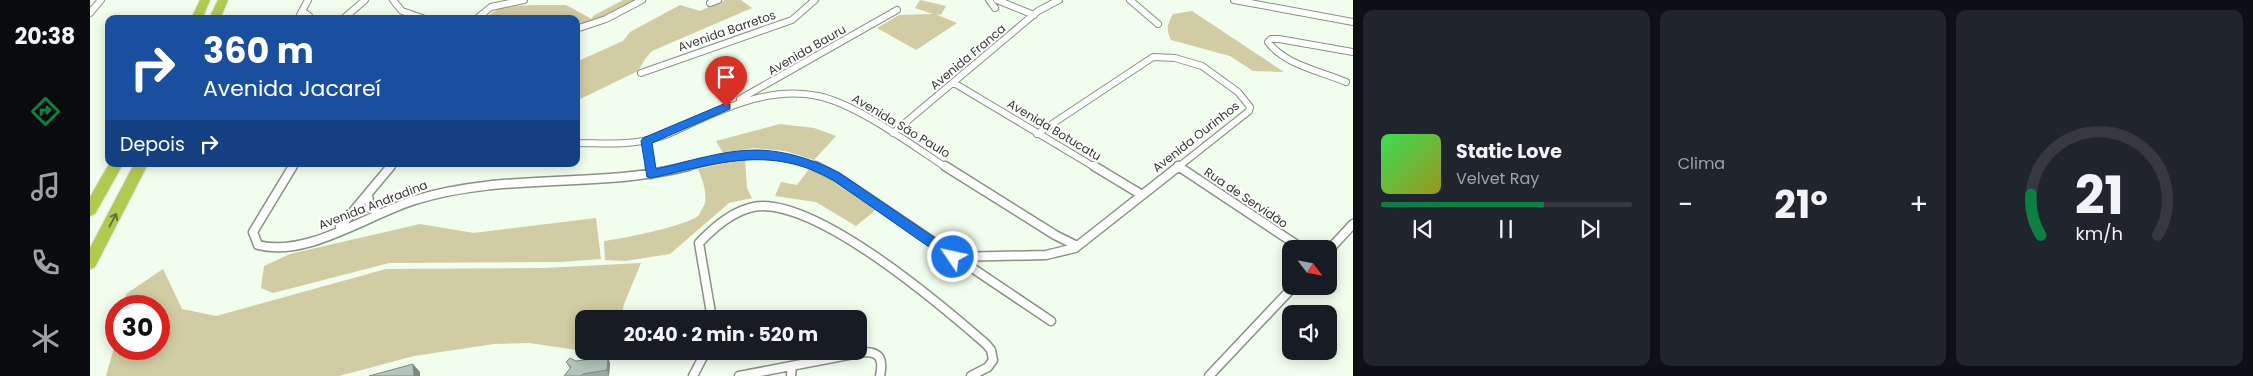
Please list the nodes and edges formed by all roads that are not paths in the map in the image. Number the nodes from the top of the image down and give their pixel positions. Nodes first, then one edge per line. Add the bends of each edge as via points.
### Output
1 (101, 0) edge
2 (205, 0) edge
3 (223, 0) edge
4 (365, 0) edge
5 (394, 0) edge
6 (524, 0) edge
7 (642, 0) edge
8 (718, 0) edge
9 (815, 0) edge
10 (989, 0) edge
11 (997, 0) edge
12 (1059, 0) edge
13 (1130, 0) edge
14 (1234, 0) edge
15 (307, 2) edge
16 (710, 2) dead end
17 (995, 8) dead end
18 (897, 10) dead end
19 (90, 13) edge
20 (198, 15) edge
21 (216, 15) edge
22 (300, 15) edge
23 (308, 15) edge
24 (348, 15) edge
25 (412, 15) edge
26 (481, 15) edge
27 (1034, 15) junction
28 (1353, 22) edge
29 (1158, 24) dead end
30 (580, 28) edge
31 (1353, 52) edge
32 (641, 73) dead end
33 (1346, 82) dead end
34 (954, 83) junction
35 (768, 85) junction
36 (775, 94) junction
37 (726, 107) junction
38 (893, 133) junction
39 (1037, 134) junction
40 (647, 141) junction
41 (580, 143) edge
42 (1177, 166) junction
43 (114, 167) edge
44 (139, 167) edge
45 (292, 167) edge
46 (390, 167) edge
47 (651, 174) junction
48 (1142, 194) junction
49 (368, 195) junction
50 (90, 210) edge
51 (379, 213) junction
52 (1353, 224) edge
53 (337, 230) junction
54 (1054, 235) junction
55 (1288, 240) edge
56 (1338, 240) edge
57 (1077, 246) junction
58 (1062, 252) junction
59 (953, 257) junction
60 (90, 263) edge
61 (1286, 295) edge
62 (711, 310) edge
63 (1052, 322) dead end
64 (701, 360) edge
65 (791, 371) edge
66 (693, 376) edge
67 (738, 376) edge
68 (880, 376) edge
69 (971, 376) edge
70 (1209, 376) edge

1 - 19 street
2 - 20 highway
3 - 21 highway
4 - 24 street
5 - 25 street via 396,7
6 - 26 street via 491,7
7 - 30 street via 606,19
8 - 16 street
9 - 32 street, Avenida Barretos via 792,20
10 - 17 street
11 - 27 street
12 - 27 street, Avenida Franca
13 - 29 street
14 - 28 street
15 - 22 street
15 - 23 street
18 - 35 street, Avenida Bauru
27 - 34 street, Avenida Franca
31 - 33 street via 1270,39 1268,42 1292,60
34 - 38 street, Avenida Franca
34 - 39 street, Avenida Botucatu
35 - 36 street via 768,92
35 - 37 street, Avenida Bauru
36 - 37 street, Avenida São Paulo
36 - 38 street, Avenida São Paulo via 831,99
37 - 40 street, Avenida São Paulo
38 - 54 street, Avenida São Paulo
39 - 42 street, Avenida Ourinhos via 1148,58 1186,59 1208,68 1241,94 1250,108
39 - 48 street, Avenida Botucatu
40 - 41 street, Avenida São Paulo
40 - 47 street
42 - 48 street, Avenida Ourinhos
42 - 55 street, Rua de Servidão
43 - 50 highway
60 -> 44 highway
45 - 53 street, Avenida Andradina via 256,225 253,232 258,245 264,249 288,248
46 - 49 street
47 - 51 street, Avenida Andradina via 438,192
47 - 59 street, Avenida Andradina via 756,154 791,159 837,177
48 - 57 street, Avenida Ourinhos
49 - 51 street via 370,208
49 - 53 street
51 - 53 street, Avenida Andradina
52 - 56 street
54 - 57 street, Avenida São Paulo
54 - 58 street
57 - 58 street, Avenida Ourinhos
58 - 59 street, Avenida Ourinhos via 1046,256
59 - 63 street, Avenida Andradina
61 - 70 street
62 - 69 street via 706,277 697,251 699,243 738,212 762,206 784,208 843,236 918,288 974,333 991,349 994,360
64 - 66 street
65 - 67 street
65 - 68 street via 861,352 876,353 883,361

